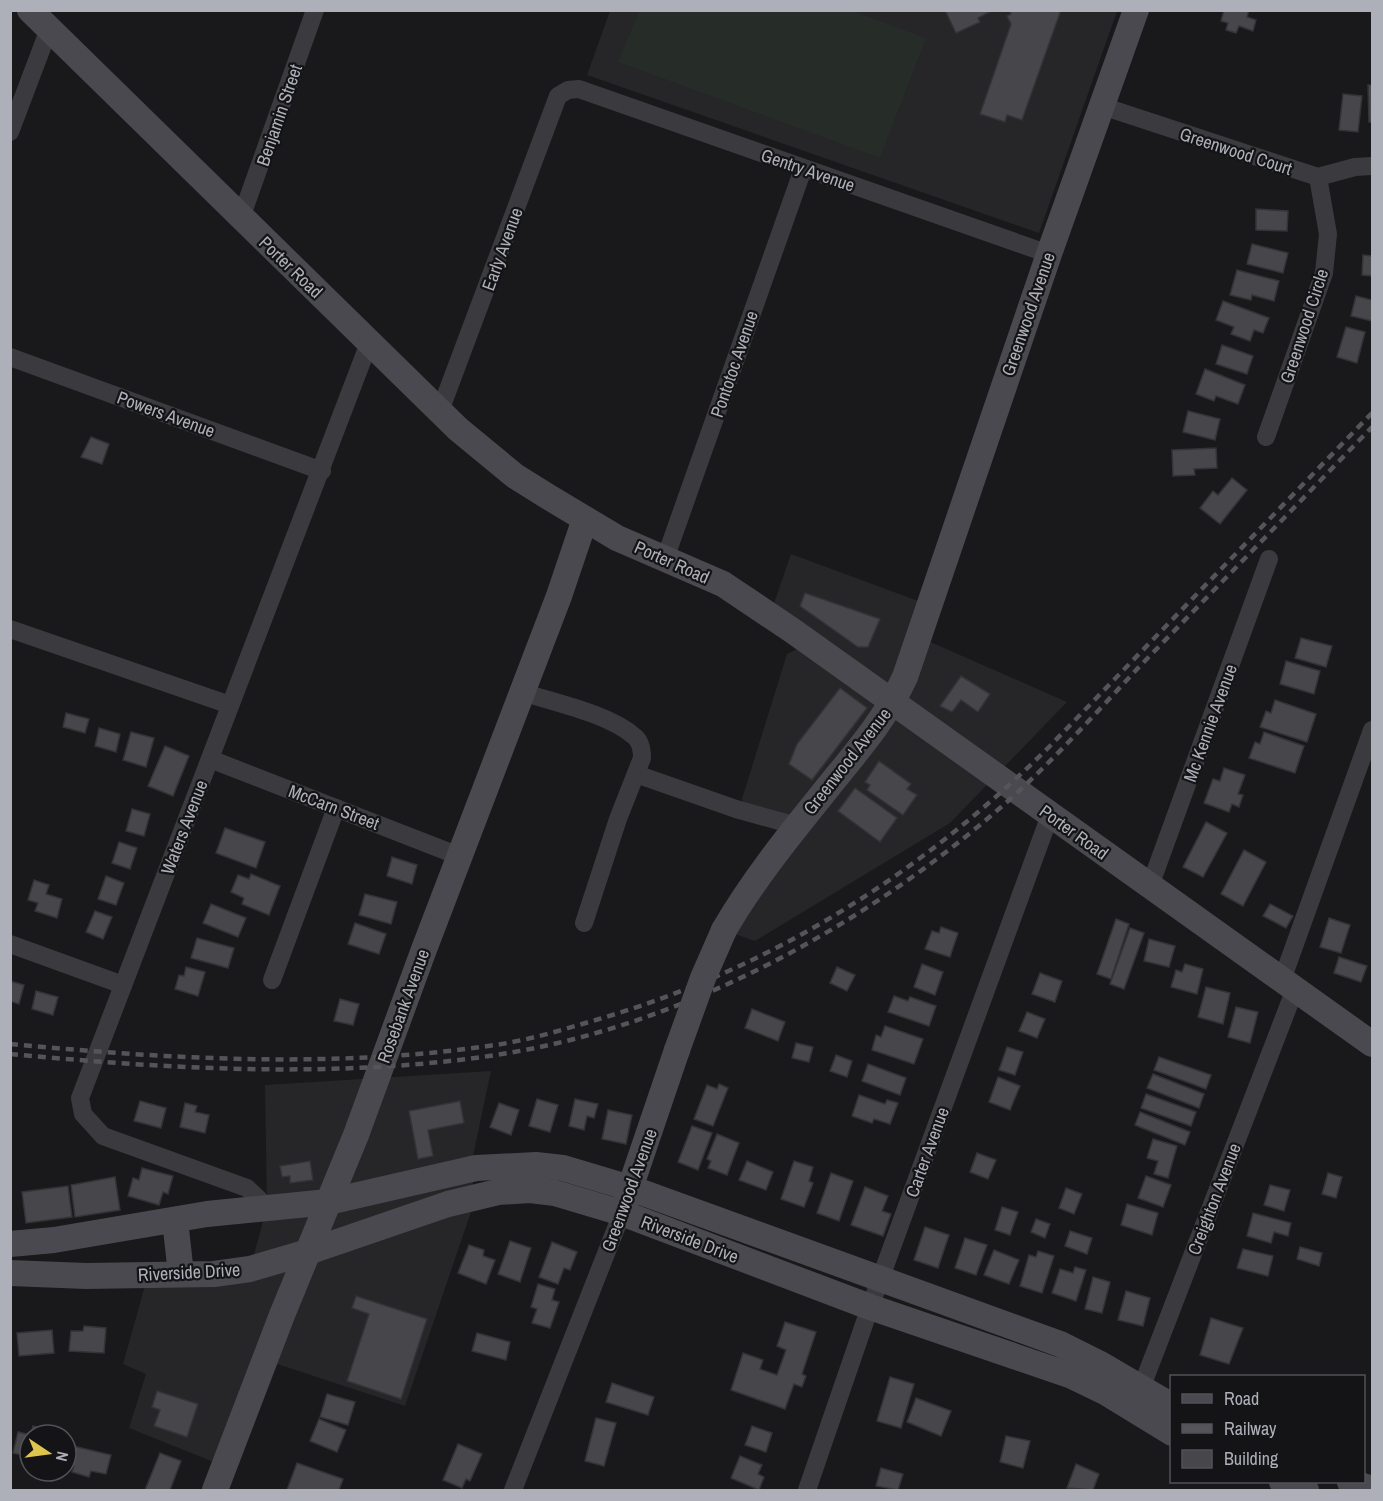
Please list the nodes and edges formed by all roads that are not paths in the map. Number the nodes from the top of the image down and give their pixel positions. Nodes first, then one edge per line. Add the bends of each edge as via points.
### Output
1 (30, 10) edge
2 (315, 10) edge
3 (1136, 10) edge
4 (49, 29) junction
5 (568, 90) joint
6 (1102, 106) junction
7 (10, 132) edge
8 (1372, 166) edge
9 (803, 169) junction
10 (1318, 177) junction
11 (241, 218) junction
12 (1049, 254) junction
13 (369, 343) junction
14 (10, 357) edge
15 (440, 411) junction
16 (1266, 437) dead end
17 (322, 471) junction
18 (585, 519) junction
19 (1269, 559) dead end
20 (665, 560) junction
21 (10, 628) edge
22 (522, 692) junction
23 (892, 704) junction
24 (230, 705) junction
25 (1372, 730) edge
26 (210, 759) junction
27 (636, 774) junction
28 (336, 808) junction
29 (1050, 815) junction
30 (797, 826) junction
31 (459, 856) junction
32 (1150, 886) junction
33 (584, 923) dead end
34 (10, 944) edge
35 (272, 980) dead end
36 (123, 985) junction
37 (1289, 985) junction
38 (1372, 1044) edge
39 (421, 1181) junction
40 (630, 1188) junction
41 (328, 1202) junction
42 (267, 1207) junction
43 (429, 1210) junction
44 (622, 1213) junction
45 (175, 1220) junction
46 (778, 1242) junction
47 (10, 1244) edge
48 (308, 1252) junction
49 (768, 1268) junction
50 (250, 1269) junction
51 (10, 1273) edge
52 (181, 1274) junction
53 (880, 1279) junction
54 (870, 1307) junction
55 (282, 1315) junction
56 (1138, 1399) junction
57 (1170, 1406) edge
58 (1170, 1431) edge
59 (1285, 1483) edge
60 (1353, 1483) edge
61 (1372, 1489) edge
62 (215, 1491) edge
63 (513, 1491) edge
64 (807, 1491) edge
65 (1306, 1491) edge

1 - 4 street, Porter Road
2 - 11 street, Benjamin Street
3 - 6 street, Greenwood Avenue
4 - 7 street
4 - 11 street, Porter Road
5 - 9 street, Gentry Avenue via 579,89
5 - 15 street, Early Avenue via 558,96
6 - 10 street, Greenwood Court
6 - 12 street, Greenwood Avenue
8 - 10 street
9 - 12 street, Gentry Avenue
9 - 20 street, Pontotoc Avenue
10 - 16 street, Greenwood Circle via 1328,234 1324,273
11 - 13 street, Porter Road
12 - 23 street, Greenwood Avenue
13 - 15 street, Porter Road
13 - 17 street, Waters Avenue
14 - 17 street, Powers Avenue
15 - 18 street, Porter Road via 515,476
17 - 24 street, Waters Avenue
18 - 20 street, Porter Road
18 - 22 street, Rosebank Avenue
19 - 32 street, Mc Kennie Avenue
20 - 23 street, Porter Road via 723,584
21 - 24 street
22 - 27 street via 597,716 636,738 642,758
22 - 31 street, Rosebank Avenue
23 - 29 street, Porter Road
23 - 30 street, Greenwood Avenue
24 - 26 street, Waters Avenue
25 - 37 street, Creighton Avenue
26 - 28 street, McCarn Street
26 - 36 street, Waters Avenue
27 - 30 street
27 - 33 street
28 - 31 street, McCarn Street
28 - 35 street
29 - 32 street, Porter Road
29 - 53 street, Carter Avenue
30 - 40 street, Greenwood Avenue, bridge via 741,900 724,930 703,978
31 - 41 street, Rosebank Avenue
32 - 37 street, Porter Road
34 - 36 street
36 - 42 street, Waters Avenue via 80,1098 88,1122 103,1136 246,1188
37 - 38 street, Porter Road
37 - 56 street, Creighton Avenue
39 - 40 street, Riverside Drive via 476,1168 536,1165 593,1175
39 - 41 street, Riverside Drive
39 - 43 street
40 - 44 street, Greenwood Avenue
40 - 46 street, Riverside Drive
41 - 42 street, Riverside Drive
41 - 48 street, Rosebank Avenue
42 - 45 street, Riverside Drive
43 - 44 street, Riverside Drive via 498,1192 530,1190 555,1193
43 - 48 street, Riverside Drive
44 - 49 street, Riverside Drive
44 - 63 street, Greenwood Avenue
45 - 47 street, Riverside Drive
45 - 52 street
46 - 49 street
46 - 53 street, Riverside Drive
48 - 50 street, Riverside Drive
48 - 55 street, Rosebank Avenue
49 - 54 street, Riverside Drive
50 - 52 street, Riverside Drive
50 - 55 street via 268,1278 279,1294
51 - 52 street, Riverside Drive
53 - 54 street, Carter Avenue
53 - 56 street, Riverside Drive via 1059,1344
54 - 56 street, Riverside Drive
54 - 64 street, Carter Avenue
55 - 62 street, Rosebank Avenue
56 - 57 street, Riverside Drive
56 - 58 street, Riverside Drive
59 - 65 street
60 - 61 street

